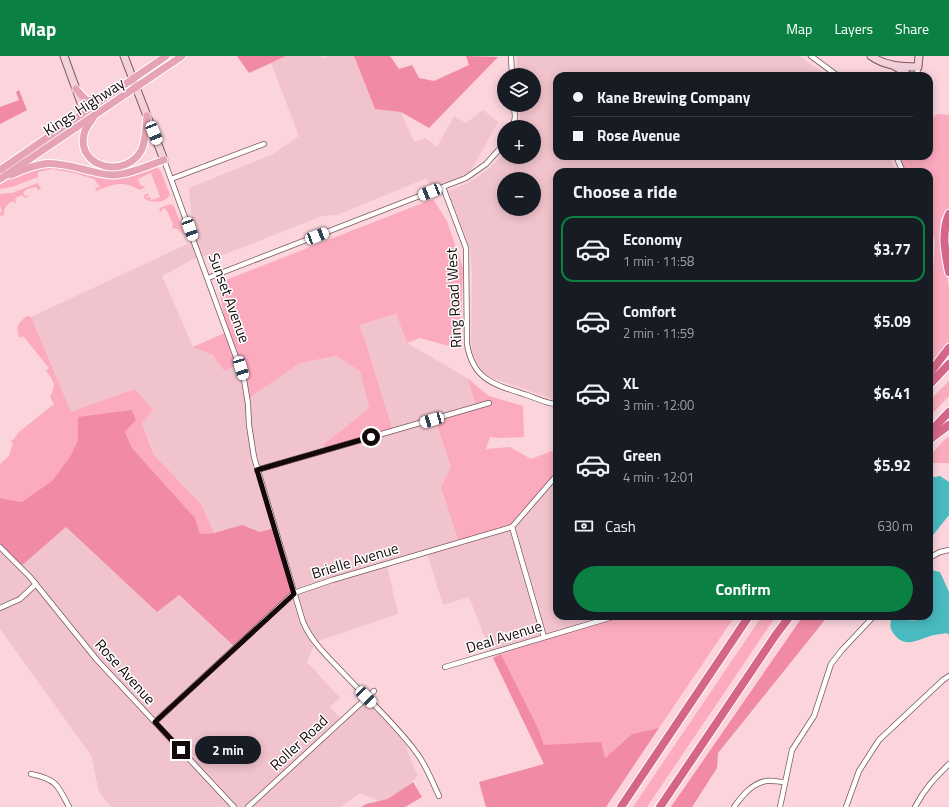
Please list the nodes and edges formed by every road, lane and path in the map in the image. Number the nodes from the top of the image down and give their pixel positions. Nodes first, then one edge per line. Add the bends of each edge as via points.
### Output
1 (64, 56) edge
2 (124, 56) edge
3 (166, 56) edge
4 (182, 56) edge
5 (511, 56) edge
6 (811, 56) edge
7 (871, 56) edge
8 (919, 56) edge
9 (894, 66) junction
10 (918, 67) junction
11 (512, 68) edge
12 (833, 72) edge
13 (903, 72) edge
14 (917, 72) edge
15 (133, 78) junction
16 (137, 87) junction
17 (76, 89) junction
18 (98, 102) junction
19 (81, 114) junction
20 (97, 114) junction
21 (147, 116) junction
22 (264, 144) dead end
23 (497, 152) edge
24 (164, 160) junction
25 (0, 170) edge
26 (0, 179) edge
27 (171, 179) junction
28 (443, 187) junction
29 (949, 214) edge
30 (949, 272) edge
31 (208, 278) junction
32 (949, 348) edge
33 (949, 364) edge
34 (933, 369) edge
35 (933, 381) edge
36 (489, 403) dead end
37 (553, 403) edge
38 (949, 412) edge
39 (949, 425) edge
40 (933, 429) edge
41 (933, 437) edge
42 (257, 470) junction
43 (553, 480) edge
44 (512, 527) junction
45 (0, 547) edge
46 (949, 550) edge
47 (933, 556) edge
48 (36, 584) junction
49 (294, 594) junction
50 (0, 608) edge
51 (602, 620) edge
52 (745, 620) edge
53 (787, 620) edge
54 (870, 620) edge
55 (544, 637) junction
56 (444, 667) dead end
57 (949, 676) edge
58 (374, 691) dead end
59 (366, 697) junction
60 (155, 722) junction
61 (949, 764) edge
62 (31, 774) dead end
63 (785, 782) junction
64 (439, 796) dead end
65 (69, 807) edge
66 (234, 807) edge
67 (248, 807) edge
68 (621, 807) edge
69 (660, 807) edge
70 (734, 807) edge
71 (780, 807) edge
72 (846, 807) edge
73 (915, 807) edge

1 - 17 street
2 - 15 street, Sunset Avenue
3 - 15 main road, Kings Highway
4 - 16 main road, Kings Highway
5 - 11 street
6 - 12 street
7 - 9 street via 877,61
8 - 10 street
9 - 10 street
9 - 13 street
10 - 14 street
15 - 16 street, Sunset Avenue
15 - 18 main road, Kings Highway
16 - 20 main road, Kings Highway
16 - 21 street, Sunset Avenue
17 - 18 main road via 86,100
17 - 19 street via 81,103
18 - 19 main road, Kings Highway
19 - 25 main road, Kings Highway
20 - 21 main road via 84,132 84,147 95,162 112,168 127,164 139,154 145,140
20 - 26 main road, Kings Highway
21 - 24 street, Sunset Avenue
22 - 27 street
23 - 28 street via 480,169
24 - 26 main road via 112,176 50,162 32,166
24 - 27 street, Sunset Avenue
27 - 31 street, Sunset Avenue
28 - 31 street
28 - 37 street, Ring Road West via 466,248 469,357 475,368 491,382
29 - 30 highway via 944,232
31 - 42 street, Sunset Avenue via 244,379
32 - 34 highway
33 - 35 highway
36 - 42 street
38 - 40 highway
39 - 41 highway
42 - 49 street, Sunset Avenue
43 - 44 street
44 - 49 street, Brielle Avenue via 332,580
44 - 55 street
45 - 48 street, Rose Avenue
46 - 47 street
48 - 50 street via 20,599
48 - 60 street, Rose Avenue via 97,660
49 - 59 street, Sunset Avenue via 308,633
49 - 60 street, Brielle Avenue
51 - 55 street, Deal Avenue
52 - 68 highway
53 - 69 highway
54 - 63 street via 831,664 814,716 792,750
55 - 56 street, Deal Avenue
57 - 72 street via 879,740 859,771
58 - 59 street, Roller Road
59 - 64 street, Sunset Avenue via 416,752
59 - 67 street, Roller Road
60 - 66 street, Rose Avenue
61 - 73 street via 923,792
62 - 65 street via 45,777 55,783
63 - 70 street via 766,781 758,784 749,789
63 - 71 street

